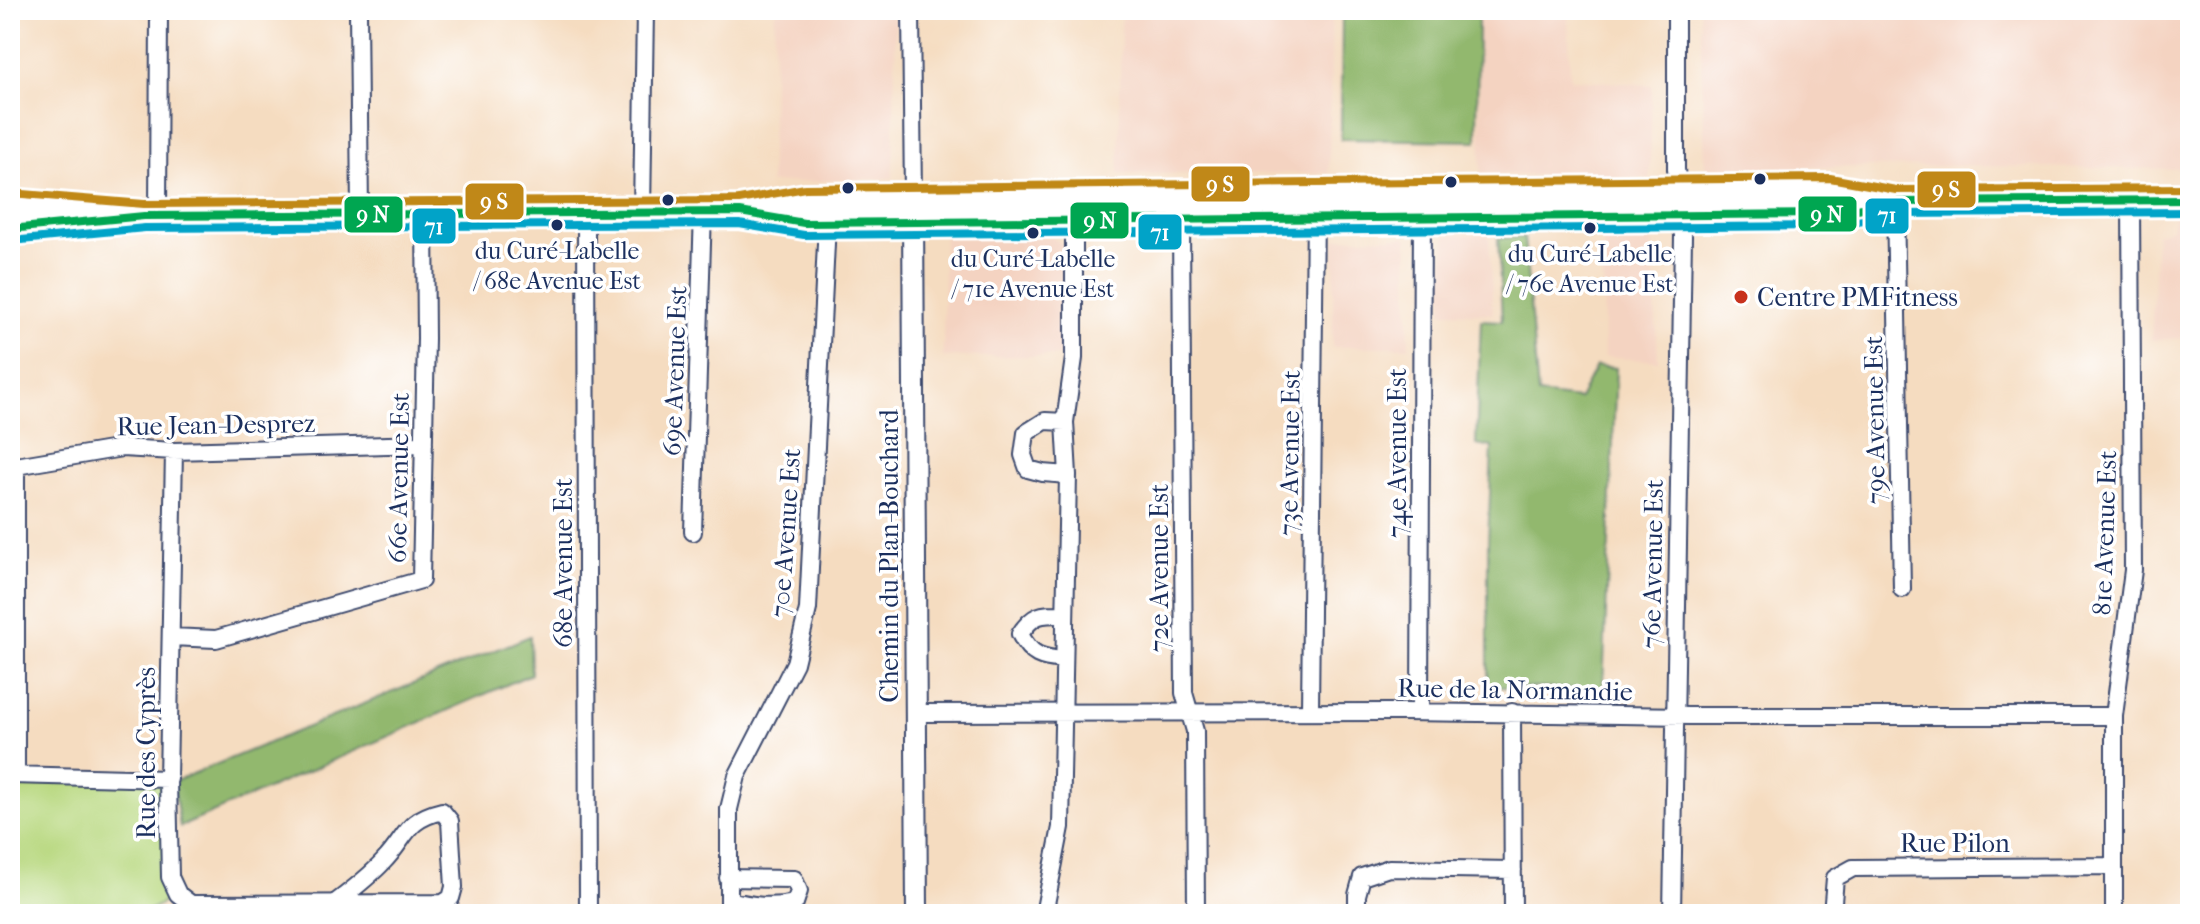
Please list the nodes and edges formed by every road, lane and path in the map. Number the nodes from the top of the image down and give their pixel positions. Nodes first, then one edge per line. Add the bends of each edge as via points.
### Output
1 (159, 10) edge
2 (358, 10) edge
3 (645, 10) edge
4 (911, 10) edge
5 (1676, 10) edge
6 (2131, 200) junction
7 (2190, 200) edge
8 (1895, 202) junction
9 (1680, 204) junction
10 (10, 205) edge
11 (1422, 206) junction
12 (1316, 207) junction
13 (913, 210) junction
14 (703, 211) junction
15 (586, 212) junction
16 (642, 212) junction
17 (740, 212) junction
18 (360, 214) junction
19 (425, 214) junction
20 (151, 216) junction
21 (1181, 220) junction
22 (1074, 221) junction
23 (827, 223) junction
24 (10, 229) edge
25 (1065, 422) junction
26 (424, 444) junction
27 (174, 451) junction
28 (13, 467) edge
29 (1068, 475) junction
30 (693, 532) dead end
31 (1902, 589) dead end
32 (1065, 614) junction
33 (171, 637) junction
34 (1064, 660) junction
35 (1310, 712) junction
36 (1420, 712) junction
37 (1512, 712) junction
38 (916, 713) junction
39 (1063, 713) junction
40 (1189, 713) junction
41 (1674, 716) junction
42 (2114, 716) junction
43 (13, 775) edge
44 (169, 779) junction
45 (2114, 866) junction
46 (1513, 870) junction
47 (728, 878) junction
48 (335, 903) junction
49 (729, 907) edge
50 (588, 914) edge
51 (917, 914) edge
52 (1044, 914) edge
53 (1196, 914) edge
54 (1357, 914) edge
55 (1513, 914) edge
56 (1672, 914) edge
57 (1832, 914) edge
58 (2114, 914) edge

1 - 20 street
2 - 18 street
3 - 16 street
4 - 13 street
5 - 9 street, 76e Avenue Est
6 - 7 main road
6 - 8 main road
6 - 42 street, 81e Avenue Est via 2133,570
8 - 9 main road via 1830,190
8 - 31 street, 79e Avenue Est
9 - 11 main road
9 - 41 street, 76e Avenue Est
10 - 20 main road
11 - 12 main road
11 - 36 street, 74e Avenue Est
12 - 13 main road
12 - 21 main road
12 - 35 street, 73e Avenue Est
13 - 17 main road via 805,200
13 - 22 main road
13 - 23 main road
13 - 38 street, Chemin du Plan-Bouchard
14 - 16 main road
14 - 17 main road
14 - 30 street, 69e Avenue Est
15 - 16 main road
15 - 19 main road
15 - 50 street, 68e Avenue Est
17 - 23 main road
18 - 19 main road
18 - 20 main road
19 - 26 street, 66e Avenue Est
20 - 24 main road
21 - 22 main road
21 - 40 street, 72e Avenue Est via 1184,693
22 - 25 street via 1074,358
23 - 47 street, 70e Avenue Est via 808,609 795,663 737,776 729,809
25 - 29 street
25 - 29 street via 1045,421 1026,433 1023,455 1028,469
26 - 27 street, Rue Jean-Desprez
26 - 33 street, 66e Avenue Est via 421,580 216,639
27 - 28 street, Rue Jean-Desprez via 122,448
27 - 33 street, Rue des Cyprès
28 - 43 street
29 - 32 street
32 - 34 street
32 - 34 street via 1042,614 1020,634 1039,658
33 - 44 street, Rue des Cyprès
34 - 39 street
35 - 36 street, Rue de la Normandie
35 - 40 street, Rue de la Normandie
36 - 37 street, Rue de la Normandie
37 - 41 street, Rue de la Normandie
37 - 46 street
38 - 39 street, Rue de la Normandie
38 - 51 street, Chemin du Plan-Bouchard
39 - 40 street, Rue de la Normandie
39 - 52 street via 1061,827
40 - 53 street, 72e Avenue Est via 1195,731
41 - 42 street, Rue de la Normandie
41 - 56 street, 76e Avenue Est
42 - 45 street, 81e Avenue Est
43 - 44 street
44 - 48 street, Rue des Cyprès via 170,877 178,894 191,904
45 - 57 street, Rue Pilon via 1853,868 1835,878
45 - 58 street, 81e Avenue Est
46 - 54 street via 1389,868 1362,877
46 - 55 street
47 - 49 street, 70e Avenue Est
47 - 49 street, 70e Avenue Est via 794,879 799,891 795,903
48 - 48 street, Rue des Cyprès via 376,869 421,816 442,811 450,821 451,898 443,903

